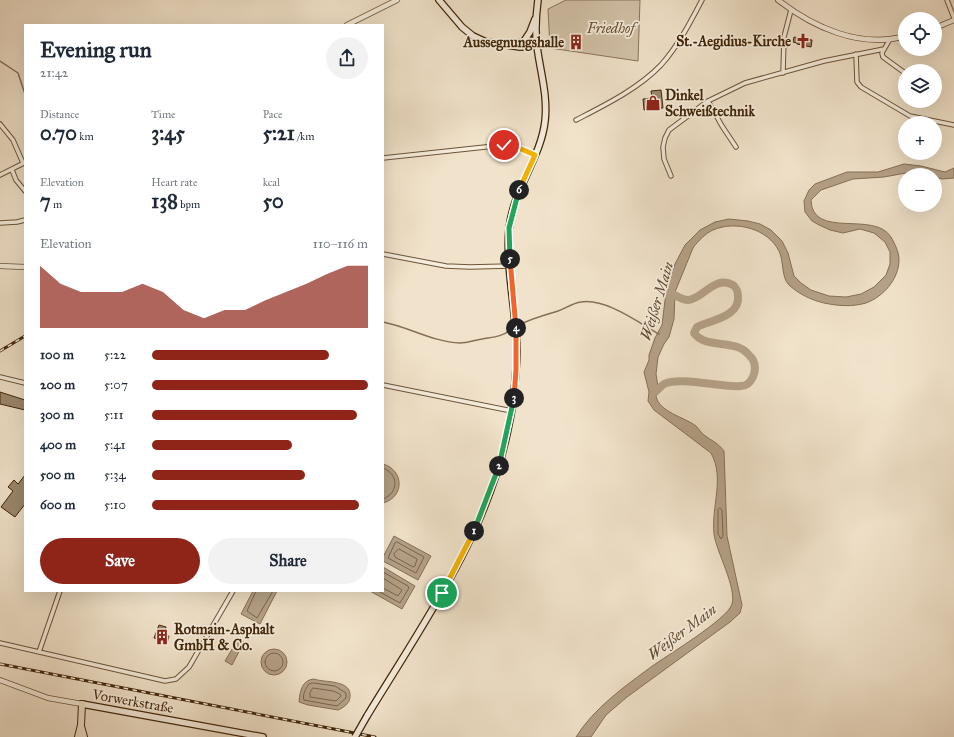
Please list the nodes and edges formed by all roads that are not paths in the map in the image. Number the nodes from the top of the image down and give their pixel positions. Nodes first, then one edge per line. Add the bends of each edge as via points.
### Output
1 (397, 0) edge
2 (439, 0) edge
3 (444, 0) edge
4 (538, 0) edge
5 (702, 0) edge
6 (778, 0) edge
7 (947, 0) edge
8 (791, 10) junction
9 (450, 12) junction
10 (536, 15) junction
11 (954, 19) edge
12 (349, 24) edge
13 (942, 25) edge
14 (898, 37) edge
15 (890, 39) junction
16 (524, 41) junction
17 (537, 43) junction
18 (511, 45) junction
19 (884, 48) junction
20 (856, 54) junction
21 (898, 68) edge
22 (783, 72) junction
23 (708, 101) junction
24 (576, 120) dead end
25 (0, 124) edge
26 (954, 125) edge
27 (736, 147) dead end
28 (535, 155) junction
29 (384, 158) edge
30 (24, 163) edge
31 (12, 170) junction
32 (0, 175) edge
33 (671, 176) dead end
34 (24, 190) edge
35 (24, 220) edge
36 (0, 223) edge
37 (384, 254) edge
38 (0, 266) edge
39 (510, 266) junction
40 (24, 267) edge
41 (0, 377) edge
42 (24, 383) edge
43 (384, 385) edge
44 (512, 411) junction
45 (60, 592) edge
46 (232, 592) edge
47 (0, 643) edge
48 (38, 652) junction
49 (0, 680) edge
50 (82, 704) junction
51 (81, 725) junction
52 (78, 737) edge
53 (84, 737) edge
54 (263, 737) edge
55 (355, 737) edge

1 - 12 street
2 - 9 main road
3 - 9 main road
4 - 10 main road
5 - 24 street via 681,39 660,66 616,99
6 - 8 street
7 - 11 street
8 - 15 street via 845,35 878,41
8 - 22 street via 784,37
9 - 18 main road via 473,36 486,42
10 - 16 main road
10 - 17 main road
11 - 13 street
14 - 15 street
15 - 19 street
16 - 17 main road
16 - 18 main road
17 - 18 main road via 525,47
17 - 28 main road via 545,85 546,109 545,123
19 - 20 street
19 - 21 street via 883,57
20 - 22 street
20 - 26 street via 857,82 861,87 910,116
22 - 23 street via 745,82
23 - 27 street
23 - 33 street via 669,130 665,138 664,159
25 - 30 street via 13,140
28 - 29 street via 512,145 504,145
28 - 39 main road via 522,181 513,208 509,228
30 - 31 street
31 - 32 street
31 - 34 street
35 - 36 street
37 - 39 street via 446,266
38 - 40 street
39 - 44 main road via 516,339
41 - 42 street
43 - 44 street
44 - 55 main road, bridge via 496,477 480,519 442,593
45 - 48 street
46 - 48 street via 189,667 176,679 165,681
47 - 48 street
49 - 50 street, Vorwerkstraße via 48,698
50 - 51 highway
50 - 54 main road, Vorwerkstraße
51 - 52 highway
51 - 53 highway

